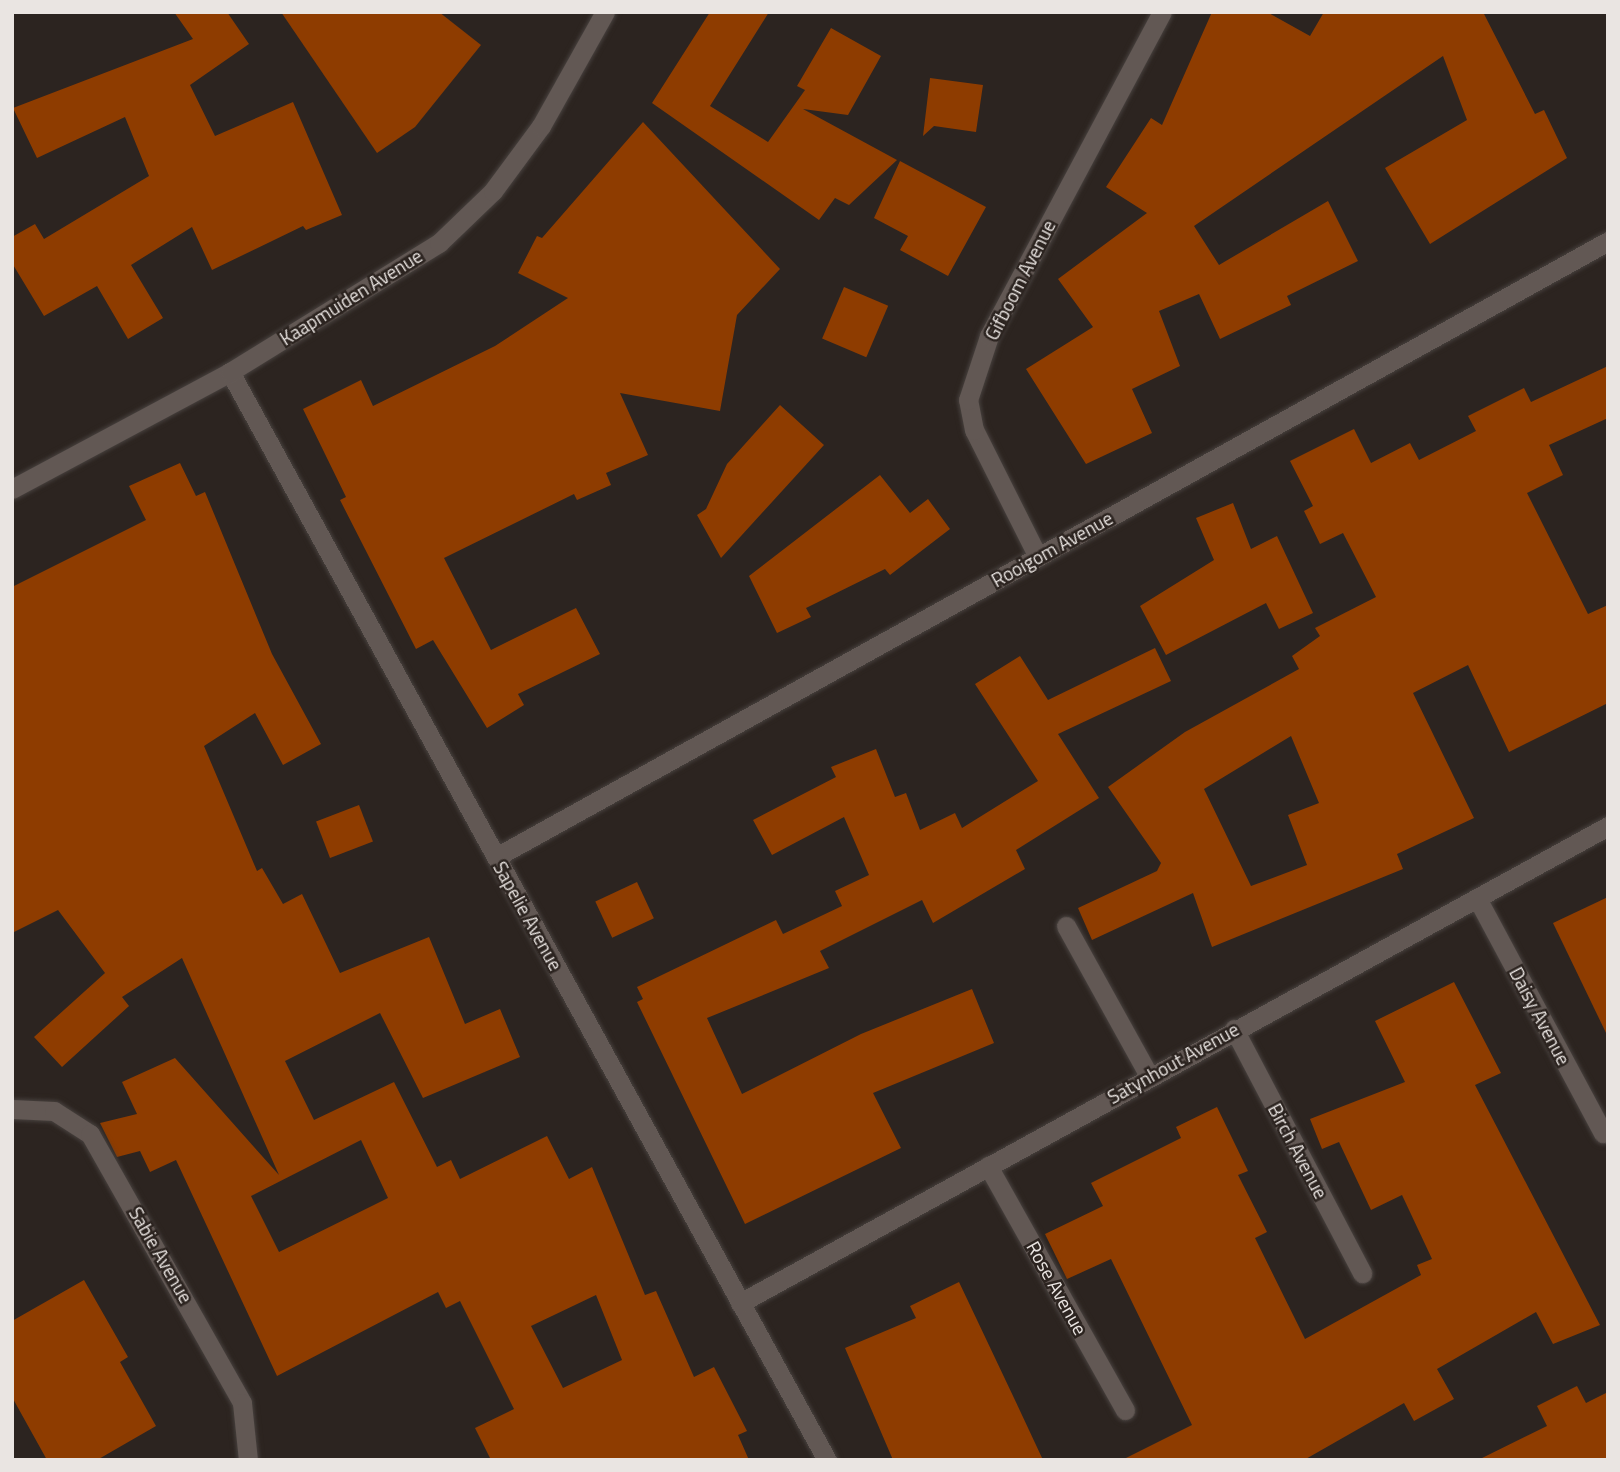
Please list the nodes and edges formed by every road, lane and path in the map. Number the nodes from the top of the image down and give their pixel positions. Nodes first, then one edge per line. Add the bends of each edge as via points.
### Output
1 (605, 12) edge
2 (1162, 12) edge
3 (1608, 241) edge
4 (230, 372) junction
5 (12, 489) edge
6 (1038, 557) junction
7 (1608, 826) edge
8 (496, 857) junction
9 (1477, 898) junction
10 (1066, 926) dead end
11 (1234, 1029) junction
12 (1149, 1076) junction
13 (12, 1109) edge
14 (1603, 1133) dead end
15 (988, 1166) junction
16 (1362, 1273) dead end
17 (740, 1303) junction
18 (1125, 1410) dead end
19 (248, 1460) edge
20 (827, 1460) edge

1 - 4 street, Kaapmuiden Avenue via 541,127 493,191 439,243
2 - 6 street, Gifboom Avenue via 989,336 968,400 974,430
3 - 6 street, Rooigom Avenue
4 - 5 street, Kaapmuiden Avenue
4 - 8 street, Sapelie Avenue
6 - 8 street, Rooigom Avenue
7 - 9 street, Satynhout Avenue
8 - 17 street, Sapelie Avenue
9 - 11 street, Satynhout Avenue
9 - 14 street, Daisy Avenue
10 - 12 street
11 - 12 street, Satynhout Avenue
11 - 16 street, Birch Avenue
12 - 15 street, Satynhout Avenue
13 - 19 street, Sabie Avenue via 54,1111 90,1134 242,1403
15 - 17 street, Satynhout Avenue
15 - 18 street, Rose Avenue
17 - 20 street, Sapelie Avenue

